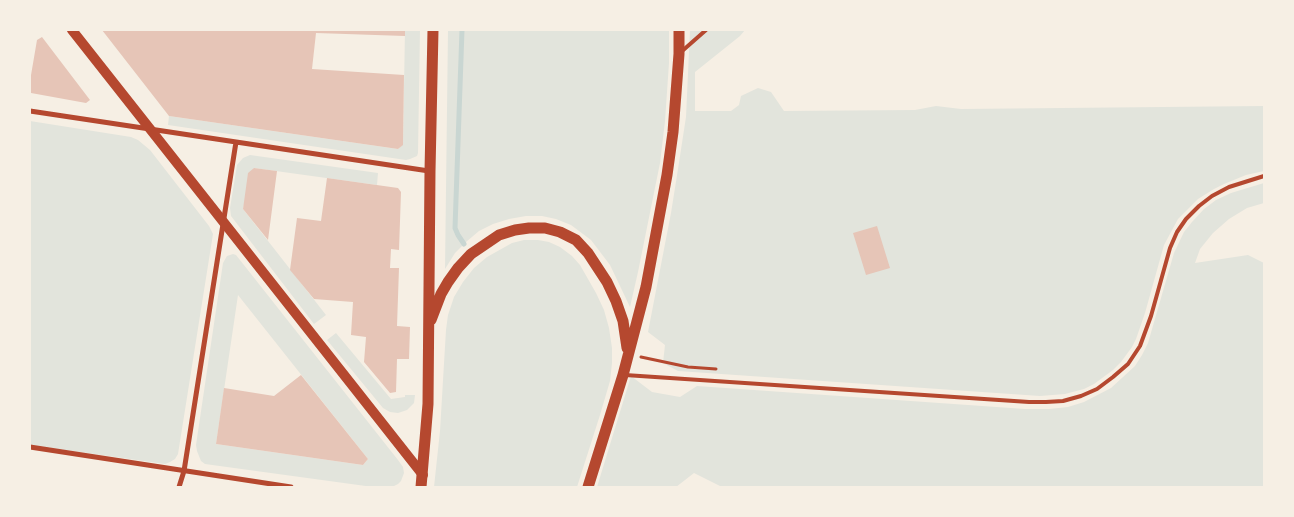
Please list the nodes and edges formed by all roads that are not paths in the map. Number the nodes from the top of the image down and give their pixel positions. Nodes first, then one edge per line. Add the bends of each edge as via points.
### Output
1 (72, 30) edge
2 (433, 30) edge
3 (679, 30) edge
4 (706, 30) edge
5 (679, 54) junction
6 (30, 111) edge
7 (151, 130) junction
8 (236, 142) junction
9 (430, 171) junction
10 (1264, 176) edge
11 (223, 221) junction
12 (428, 330) junction
13 (628, 354) junction
14 (623, 375) junction
15 (30, 447) edge
16 (184, 471) junction
17 (423, 475) junction
18 (179, 487) edge
19 (291, 487) edge
20 (421, 487) edge
21 (588, 487) edge

1 - 7 main road
2 - 9 main road
3 - 5 main road
4 - 5 lane
5 - 13 main road via 667,175 646,287
6 - 7 street
7 - 8 street
7 - 11 main road
8 - 9 street
8 - 11 street
9 - 12 main road
10 - 14 lane via 1212,196 1186,219 1170,248 1140,346 1128,364 1113,377 1081,396 1063,401 1029,402
11 - 16 street
11 - 17 main road
12 - 13 main road via 441,294 471,254 499,235 545,228 576,240 597,266 616,301
12 - 17 main road via 428,404
13 - 14 main road
14 - 21 main road
15 - 16 street
16 - 18 street
16 - 19 street
17 - 20 main road

